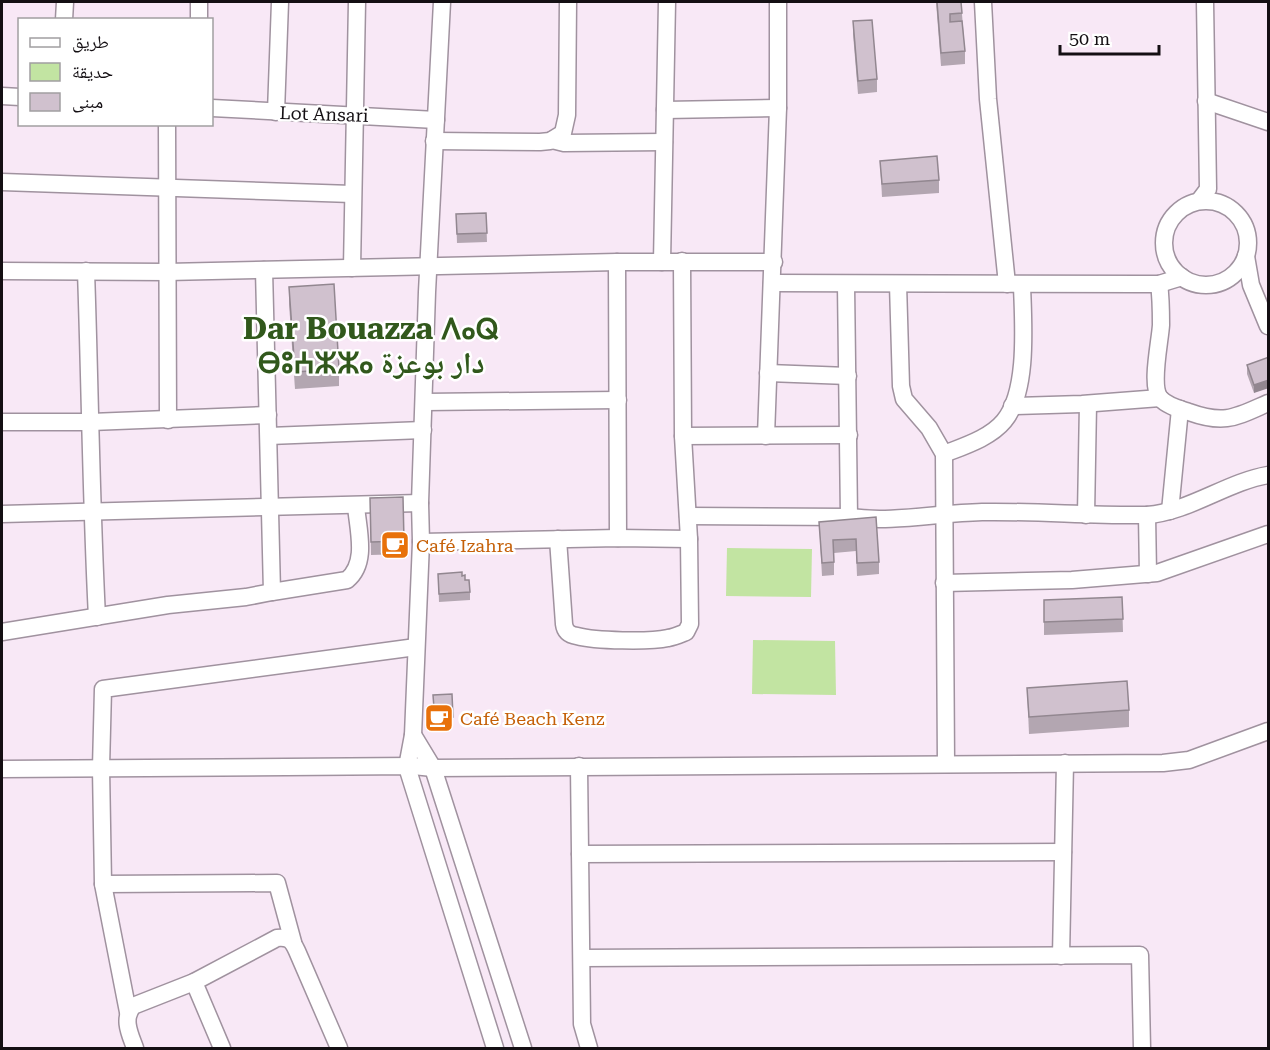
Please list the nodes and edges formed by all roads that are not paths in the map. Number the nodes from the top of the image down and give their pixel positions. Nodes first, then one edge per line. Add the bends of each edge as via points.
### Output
1 (64, 2) edge
2 (199, 2) edge
3 (280, 2) edge
4 (357, 2) edge
5 (441, 2) edge
6 (568, 2) edge
7 (667, 2) edge
8 (778, 2) edge
9 (983, 2) edge
10 (1205, 2) edge
11 (64, 18) edge
12 (199, 18) edge
13 (2, 96) edge
14 (18, 97) edge
15 (1206, 101) junction
16 (213, 108) edge
17 (778, 108) junction
18 (665, 110) junction
19 (276, 112) junction
20 (354, 114) junction
21 (436, 120) junction
22 (1269, 122) edge
23 (167, 126) edge
24 (552, 140) junction
25 (434, 141) junction
26 (664, 142) junction
27 (2, 182) edge
28 (168, 189) junction
29 (352, 194) junction
30 (1203, 195) junction
31 (1246, 256) junction
32 (617, 261) junction
33 (682, 261) junction
34 (662, 262) junction
35 (774, 262) junction
36 (428, 267) junction
37 (352, 268) junction
38 (264, 270) junction
39 (2, 271) edge
40 (86, 271) junction
41 (167, 272) junction
42 (1169, 276) junction
43 (1231, 277) junction
44 (772, 283) junction
45 (898, 284) junction
46 (846, 285) junction
47 (1015, 285) junction
48 (1251, 285) junction
49 (1269, 326) edge
50 (768, 373) junction
51 (848, 376) junction
52 (1160, 398) junction
53 (618, 400) junction
54 (425, 402) junction
55 (1269, 403) edge
56 (1088, 404) junction
57 (1012, 406) junction
58 (1180, 409) junction
59 (268, 416) junction
60 (168, 420) junction
61 (2, 422) edge
62 (91, 422) junction
63 (423, 430) junction
64 (849, 435) junction
65 (269, 436) junction
66 (683, 436) junction
67 (766, 436) junction
68 (944, 454) junction
69 (1269, 475) edge
70 (420, 503) junction
71 (271, 506) junction
72 (356, 506) junction
73 (1170, 511) junction
74 (92, 512) junction
75 (943, 513) junction
76 (2, 514) edge
77 (1086, 515) junction
78 (1148, 515) junction
79 (688, 516) junction
80 (849, 517) junction
81 (1269, 534) edge
82 (618, 538) junction
83 (558, 539) junction
84 (689, 539) junction
85 (421, 542) junction
86 (1148, 574) junction
87 (944, 583) junction
88 (272, 592) junction
89 (97, 616) junction
90 (2, 632) edge
91 (416, 647) junction
92 (1269, 731) edge
93 (413, 735) junction
94 (1065, 763) junction
95 (946, 764) junction
96 (579, 766) junction
97 (407, 767) junction
98 (101, 768) junction
99 (433, 768) junction
100 (2, 769) edge
101 (1064, 852) junction
102 (580, 854) junction
103 (103, 885) junction
104 (293, 942) junction
105 (1061, 956) junction
106 (582, 958) junction
107 (194, 982) junction
108 (128, 1012) junction
109 (521, 1042) edge
110 (135, 1048) edge
111 (222, 1048) edge
112 (339, 1048) edge
113 (494, 1048) edge
114 (589, 1048) edge
115 (1142, 1048) edge

1 - 11 street
2 - 12 street
3 - 19 street
4 - 20 street
5 - 21 street
6 - 24 street via 567,116 563,133
7 - 18 street
8 - 17 street
9 - 47 street via 988,99
10 - 15 street
13 - 14 street
15 - 22 street
15 - 30 street
16 - 19 street, Lot Ansari
17 - 18 street
17 - 35 street
18 - 26 street
19 - 20 street, Lot Ansari
20 - 21 street, Lot Ansari
20 - 29 street
21 - 25 street
23 - 28 street
24 - 25 street
24 - 26 street
25 - 36 street
26 - 34 street
27 - 28 street
28 - 29 street
28 - 41 street
29 - 37 street
30 - 31 street via 1237,213 1246,228
30 - 42 street via 1168,223 1164,242
31 - 43 street
31 - 48 street
32 - 34 street
32 - 36 street
32 - 53 street
33 - 34 street
33 - 35 street
33 - 66 street
35 - 44 street
36 - 37 street
36 - 54 street
37 - 38 street
38 - 41 street
38 - 59 street
39 - 40 street
40 - 41 street
40 - 62 street
41 - 60 street
42 - 43 street via 1206,285
42 - 47 street
42 - 52 street via 1161,298 1156,386
43 - 48 street
44 - 46 street
44 - 50 street
45 - 46 street
45 - 47 street
45 - 68 street via 904,399 929,428
46 - 51 street
47 - 57 street via 1024,345
48 - 49 street
50 - 51 street
50 - 67 street
51 - 64 street
52 - 56 street
52 - 58 street
53 - 54 street
53 - 82 street
54 - 63 street
55 - 58 street via 1226,419 1207,418
56 - 57 street
56 - 77 street
57 - 68 street via 1005,420 985,436
58 - 73 street
59 - 60 street
59 - 65 street
60 - 62 street
61 - 62 street
62 - 74 street
63 - 65 street
63 - 70 street
64 - 67 street
64 - 80 street
65 - 71 street
66 - 67 street
66 - 79 street
68 - 75 street
69 - 73 street
70 - 72 street
70 - 85 street
71 - 72 street
71 - 74 street
71 - 88 street
72 - 88 street via 360,556 354,574 347,580
73 - 78 street
74 - 76 street
74 - 89 street
75 - 77 street
75 - 80 street via 888,519
75 - 87 street
77 - 78 street
78 - 86 street
79 - 80 street
79 - 84 street
81 - 86 street
82 - 83 street
82 - 84 street
83 - 84 street via 565,629 576,636 631,640 668,639 686,632 690,624
83 - 85 street
85 - 91 street
86 - 87 street
87 - 95 street
88 - 89 street
89 - 90 street
91 - 93 street
91 - 98 street via 103,689
92 - 94 street via 1190,760
93 - 97 street
93 - 99 street
94 - 95 street
94 - 101 street
95 - 96 street
96 - 99 street
96 - 102 street
97 - 98 street
97 - 99 street
97 - 113 street
98 - 100 street
98 - 103 street
99 - 109 street
101 - 102 street
101 - 105 street
102 - 106 street
103 - 104 street via 277,883
103 - 108 street
104 - 107 street via 277,938
104 - 112 street
105 - 106 street
105 - 115 street via 1140,955
106 - 114 street via 582,1024
107 - 108 street via 133,1006
107 - 111 street
108 - 110 street
109 - 113 street

